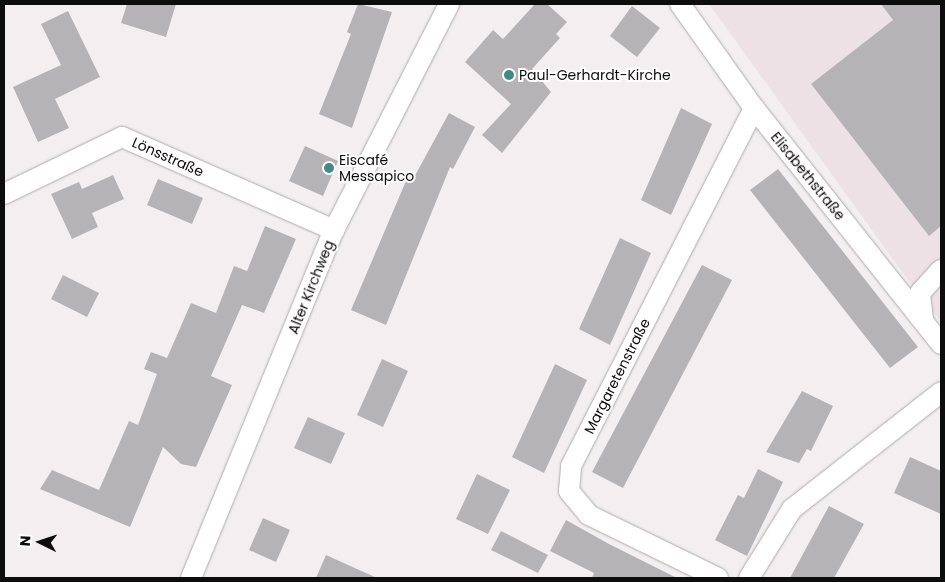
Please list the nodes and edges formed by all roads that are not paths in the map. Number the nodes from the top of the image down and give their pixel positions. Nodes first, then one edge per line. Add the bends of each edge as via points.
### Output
1 (449, 4) edge
2 (680, 4) edge
3 (754, 108) junction
4 (4, 194) edge
5 (334, 230) junction
6 (941, 270) edge
7 (924, 321) junction
8 (941, 344) edge
9 (941, 392) edge
10 (191, 578) edge
11 (718, 578) edge
12 (749, 578) edge

1 - 5 street, Alter Kirchweg
2 - 3 street, Elisabethstraße
3 - 7 street, Elisabethstraße
3 - 11 street, Margaretenstraße via 571,466 569,491 589,515
4 - 5 street, Lönsstraße via 122,137
5 - 10 street, Alter Kirchweg
6 - 7 street via 920,293
7 - 8 street, Elisabethstraße
9 - 12 street via 792,509

